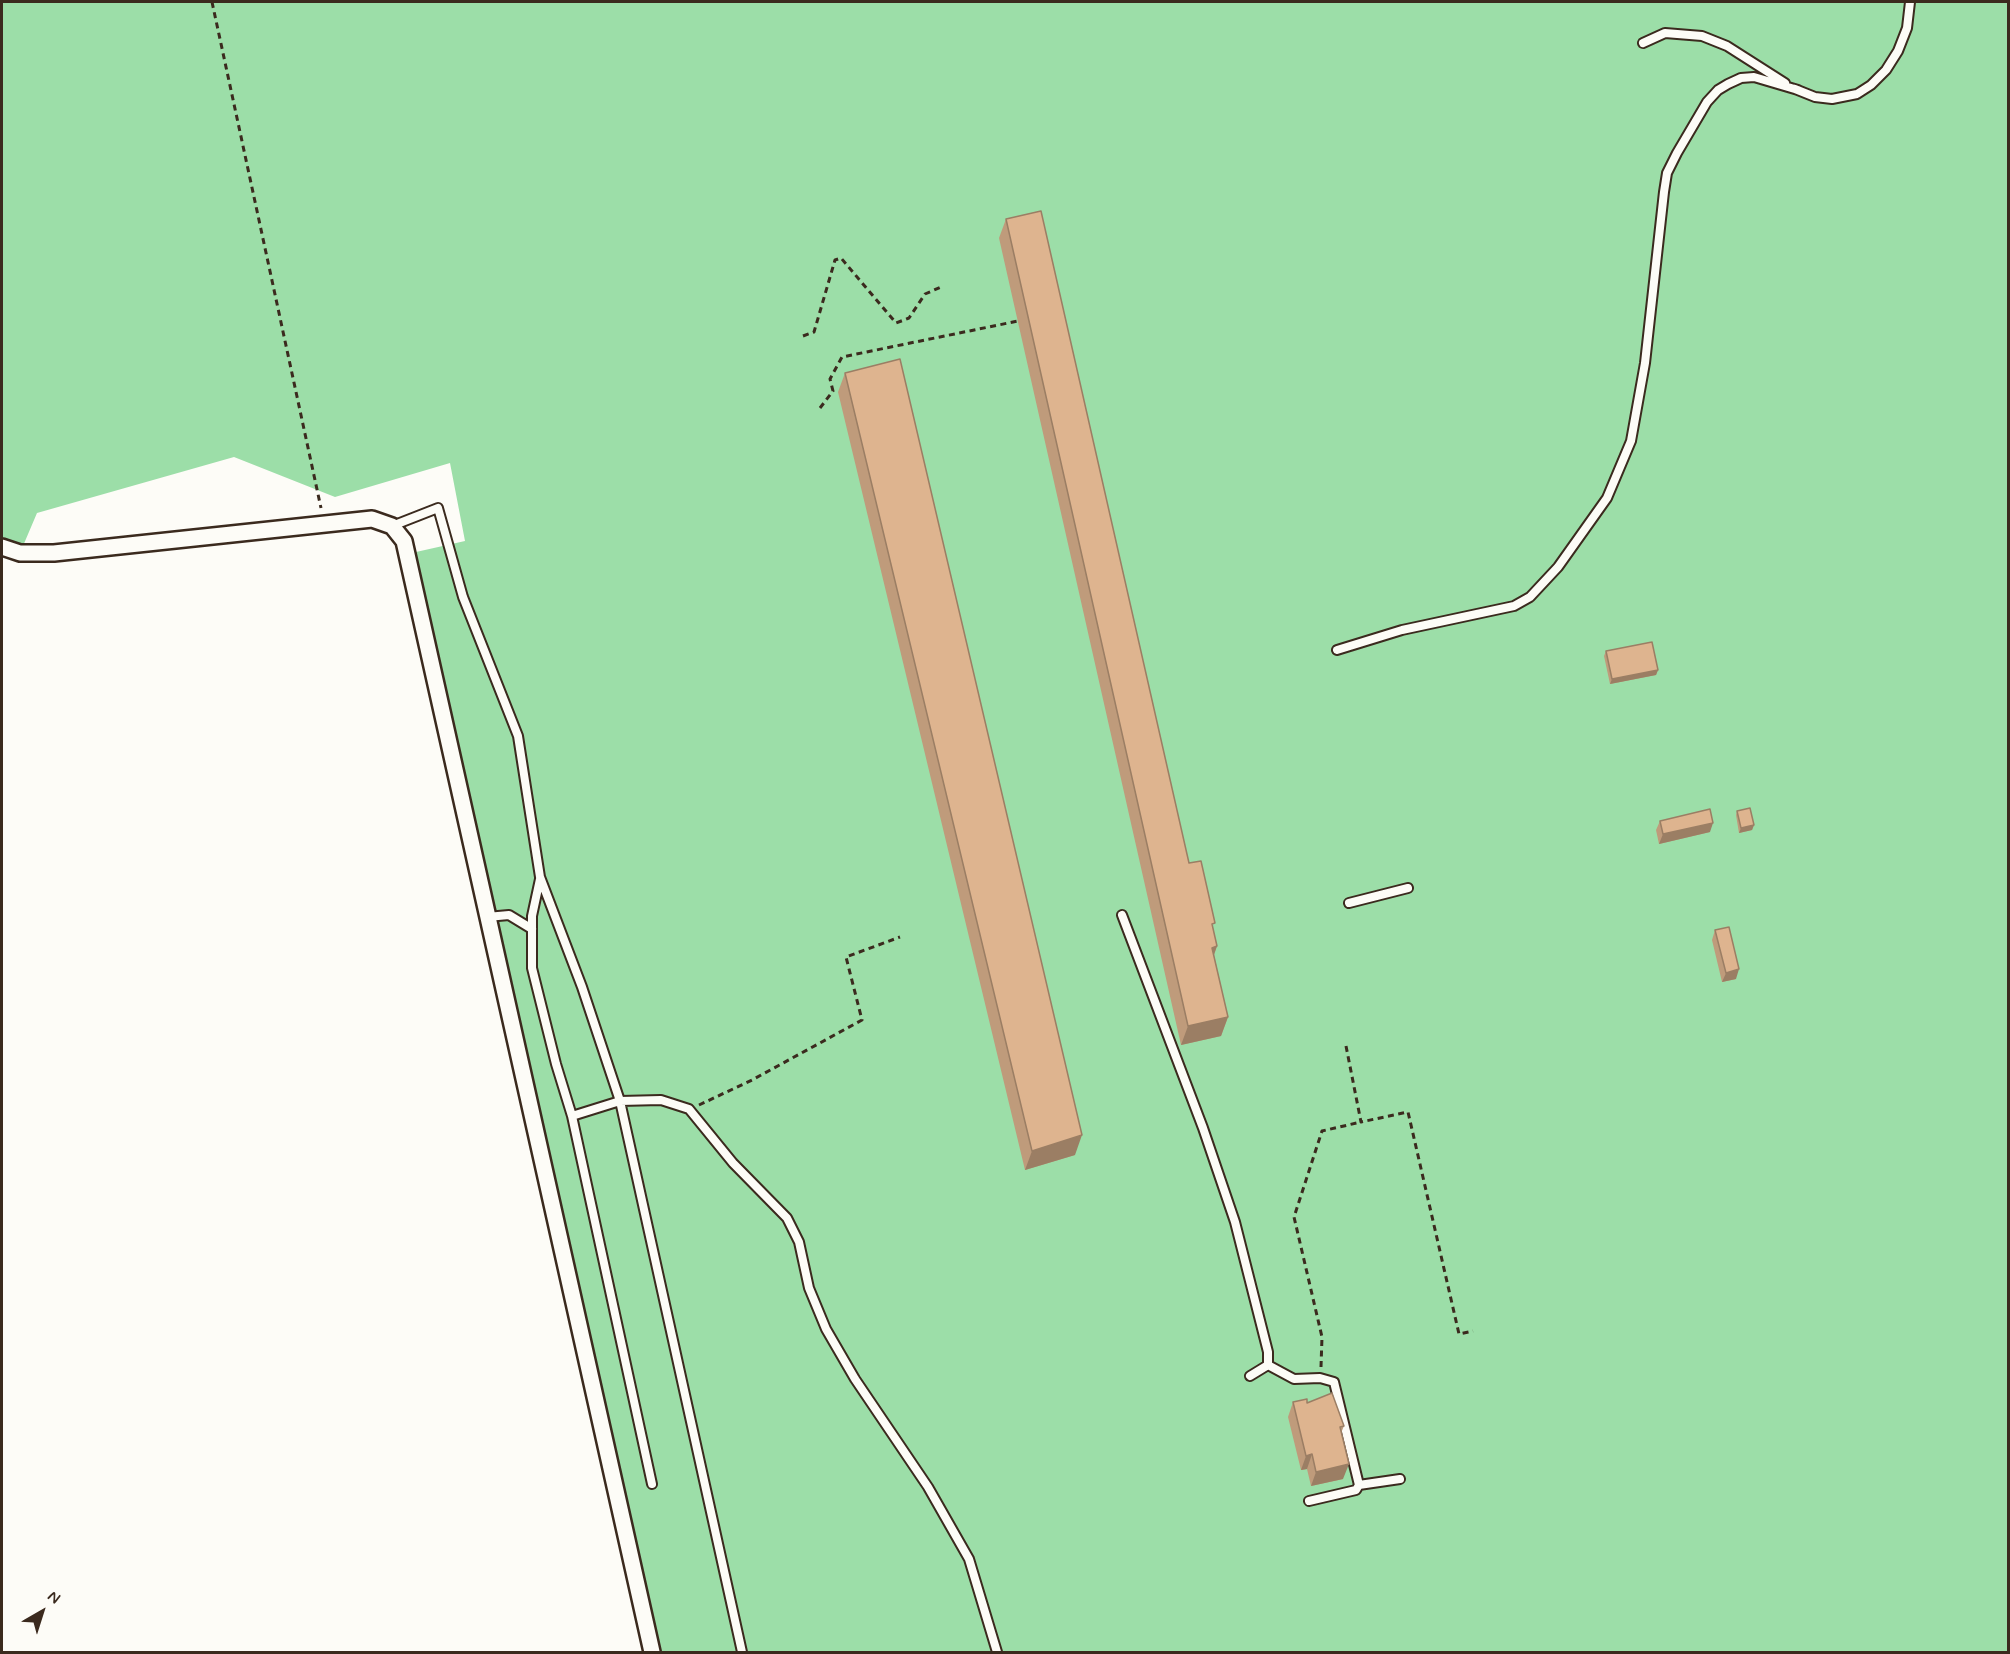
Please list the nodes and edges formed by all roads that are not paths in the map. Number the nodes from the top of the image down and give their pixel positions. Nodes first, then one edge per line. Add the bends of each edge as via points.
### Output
1 (1910, 2) edge
2 (1643, 43) dead end
3 (1798, 90) junction
4 (392, 526) junction
5 (2, 548) edge
6 (1337, 650) dead end
7 (540, 877) junction
8 (1408, 888) dead end
9 (1349, 903) dead end
10 (1122, 915) dead end
11 (487, 917) junction
12 (532, 929) junction
13 (620, 1101) junction
14 (572, 1116) junction
15 (1268, 1365) junction
16 (1250, 1376) dead end
17 (1400, 1479) dead end
18 (652, 1484) dead end
19 (1359, 1485) junction
20 (1309, 1501) dead end
21 (652, 1653) edge
22 (742, 1653) edge
23 (997, 1653) edge

1 - 3 lane via 1907,28 1898,51 1871,85 1850,96 1832,99
2 - 3 lane via 1665,33 1702,36 1727,46
3 - 6 lane via 1754,77 1728,84 1707,102 1677,153 1667,173 1645,363 1631,441 1607,498 1558,567 1530,597 1514,606 1402,630
4 - 5 street via 372,519 54,553 20,554
4 - 7 lane via 438,508 463,597 518,736
4 - 11 street via 404,541
7 - 12 lane
7 - 13 lane
8 - 9 lane
10 - 15 lane via 1235,1222
11 - 12 lane via 509,915
11 - 21 street
12 - 14 lane via 532,968
13 - 14 lane
13 - 22 lane
13 - 23 lane via 661,1100 689,1109 733,1163 787,1218 799,1242 809,1288 826,1329 928,1487 969,1559
14 - 18 lane
15 - 16 lane
15 - 19 lane via 1294,1379 1334,1382
17 - 19 lane
19 - 20 lane via 1356,1490

